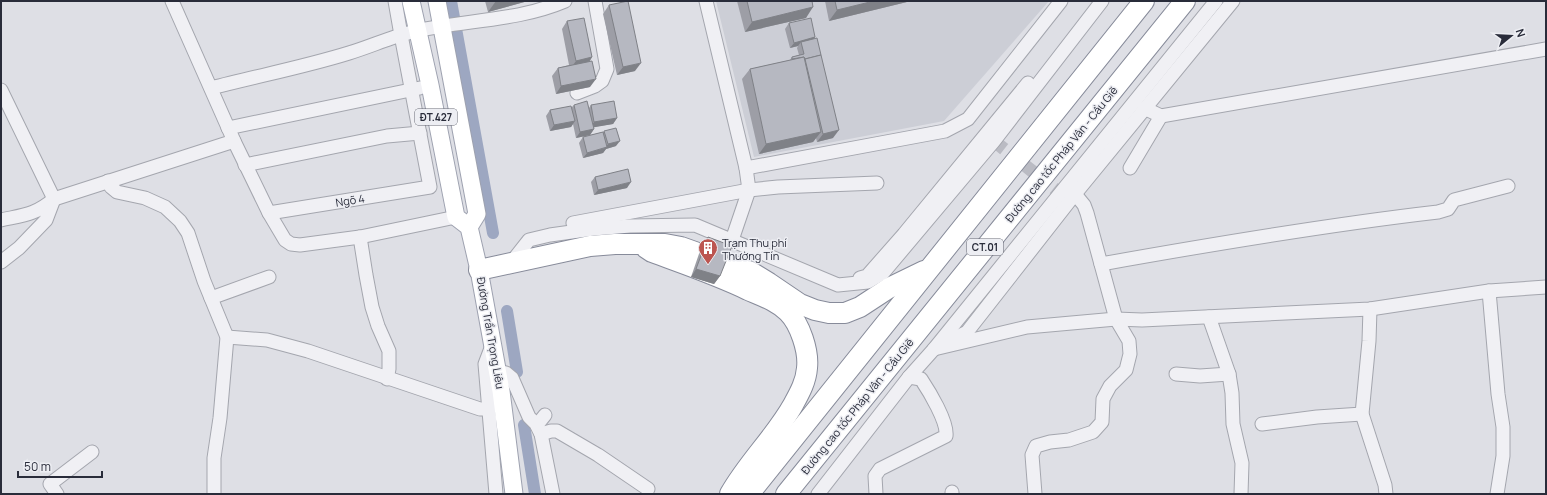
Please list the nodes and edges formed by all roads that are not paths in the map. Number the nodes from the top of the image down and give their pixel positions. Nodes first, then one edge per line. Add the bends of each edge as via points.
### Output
1 (172, 1) edge
2 (395, 1) edge
3 (411, 1) edge
4 (436, 1) edge
5 (565, 1) edge
6 (595, 1) edge
7 (706, 1) edge
8 (1061, 1) edge
9 (1092, 1) edge
10 (1102, 1) edge
11 (1144, 1) edge
12 (1184, 1) edge
13 (1216, 1) edge
14 (1233, 1) edge
15 (442, 26) junction
16 (417, 31) junction
17 (401, 35) junction
18 (1546, 49) edge
19 (430, 85) junction
20 (210, 88) junction
21 (1, 90) edge
22 (412, 90) junction
23 (577, 93) dead end
24 (1144, 108) junction
25 (1161, 116) junction
26 (228, 128) junction
27 (420, 133) junction
28 (234, 141) junction
29 (246, 165) junction
30 (746, 168) junction
31 (1130, 168) dead end
32 (108, 181) junction
33 (878, 183) dead end
34 (1508, 186) dead end
35 (749, 190) junction
36 (1075, 194) junction
37 (54, 199) junction
38 (269, 213) junction
39 (1, 220) edge
40 (463, 222) junction
41 (360, 237) junction
42 (529, 240) junction
43 (732, 240) junction
44 (641, 244) junction
45 (1, 262) edge
46 (510, 264) junction
47 (1101, 264) junction
48 (930, 269) junction
49 (479, 270) junction
50 (269, 277) dead end
51 (838, 285) junction
52 (1546, 287) edge
53 (1489, 291) junction
54 (211, 298) junction
55 (1370, 308) junction
56 (1209, 317) junction
57 (1116, 319) junction
58 (227, 337) junction
59 (493, 343) junction
60 (934, 349) junction
61 (498, 371) junction
62 (1176, 374) dead end
63 (1229, 374) junction
64 (909, 377) junction
65 (387, 379) junction
66 (489, 407) junction
67 (1362, 414) junction
68 (538, 423) junction
69 (1262, 424) dead end
70 (92, 452) dead end
71 (648, 489) dead end
72 (57, 494) edge
73 (214, 494) edge
74 (496, 494) edge
75 (514, 494) edge
76 (553, 494) edge
77 (730, 494) edge
78 (748, 494) edge
79 (786, 494) edge
80 (818, 494) edge
81 (876, 494) edge
82 (1035, 494) edge
83 (1242, 494) edge
84 (1386, 494) edge
85 (1497, 494) edge

1 - 20 street
2 - 17 street
3 - 16 main road, Đường Trần Trọng Liêu / ĐT.427
4 - 15 main road, ĐT.427
5 - 15 street via 514,16
6 - 23 street via 607,69 602,81
7 - 30 street
8 - 30 street via 968,118 945,131
9 - 51 street via 904,234 867,276
10 - 51 street via 994,140 883,273 868,282
11 - 48 highway, CT.01
12 - 79 highway, Đường cao tốc Pháp Vân - Cầu Giẽ / CT.01
13 - 60 street
14 - 24 street
15 - 16 street
15 - 40 main road, ĐT.427 via 477,214
16 - 17 street
16 - 19 main road, Đường Trần Trọng Liêu / ĐT.427
17 - 20 street via 349,53
17 - 22 street
18 - 25 street
19 - 22 street
19 - 40 main road, Đường Trần Trọng Liêu / ĐT.427
20 - 26 street
21 - 37 street
22 - 26 street
22 - 27 street
24 - 25 street
24 - 36 street
25 - 31 street
26 - 28 street
27 - 29 street via 387,136
27 - 38 street, Ngõ 4 via 430,187
28 - 29 street
28 - 32 street
29 - 38 street
30 - 35 street
32 - 37 street
32 - 54 street via 117,192 145,198 165,207 180,221 188,233
33 - 35 street via 778,186
34 - 47 street via 1454,200 1448,209 1438,212 1358,221
35 - 42 street via 537,230
35 - 43 street
36 - 47 street via 1087,213
36 - 60 street via 967,332
37 - 39 street via 40,210
37 - 45 street via 46,220 19,248
38 - 41 street via 285,240 291,244
40 - 41 street
40 - 49 main road, Đường Trần Trọng Liêu / ĐT.427
41 - 65 street via 372,307 389,351 390,369
42 - 43 street via 593,229 695,225
42 - 46 street
43 - 51 street
44 - 46 highway via 590,246
44 - 48 highway via 665,244 688,249 751,272 800,304 829,313 845,313 860,307 889,288
44 - 77 highway via 652,252 770,299 788,312 805,345 807,368 803,386 777,431 739,477
46 - 49 highway
47 - 57 street
48 - 78 highway, CT.01
49 - 59 main road, Đường Trần Trọng Liêu / ĐT.427
50 - 54 street
52 - 53 street
53 - 55 street
53 - 85 street via 1503,427 1503,456
54 - 58 street
55 - 56 street
55 - 67 street
56 - 57 street
56 - 63 street
57 - 60 street via 1027,327
57 - 82 street via 1129,341 1130,354 1126,370 1110,386 1103,399 1102,422 1093,432 1069,440 1036,446 1032,455
58 - 65 street via 267,340 308,351
58 - 73 street via 214,458
59 - 61 main road, Đường Trần Trọng Liêu / ĐT.427
59 - 66 street via 485,364
60 - 64 street
61 - 68 street via 512,378
61 - 75 main road, Đường Trần Trọng Liêu / ĐT.427
62 - 63 street
63 - 83 street via 1233,424 1242,463
64 - 80 street
64 - 81 street via 921,378 934,400 946,436 880,469 875,476
65 - 66 street via 480,409
66 - 74 street
67 - 69 street
67 - 84 street
68 - 71 street via 598,455
68 - 76 street
70 - 72 street via 50,484

